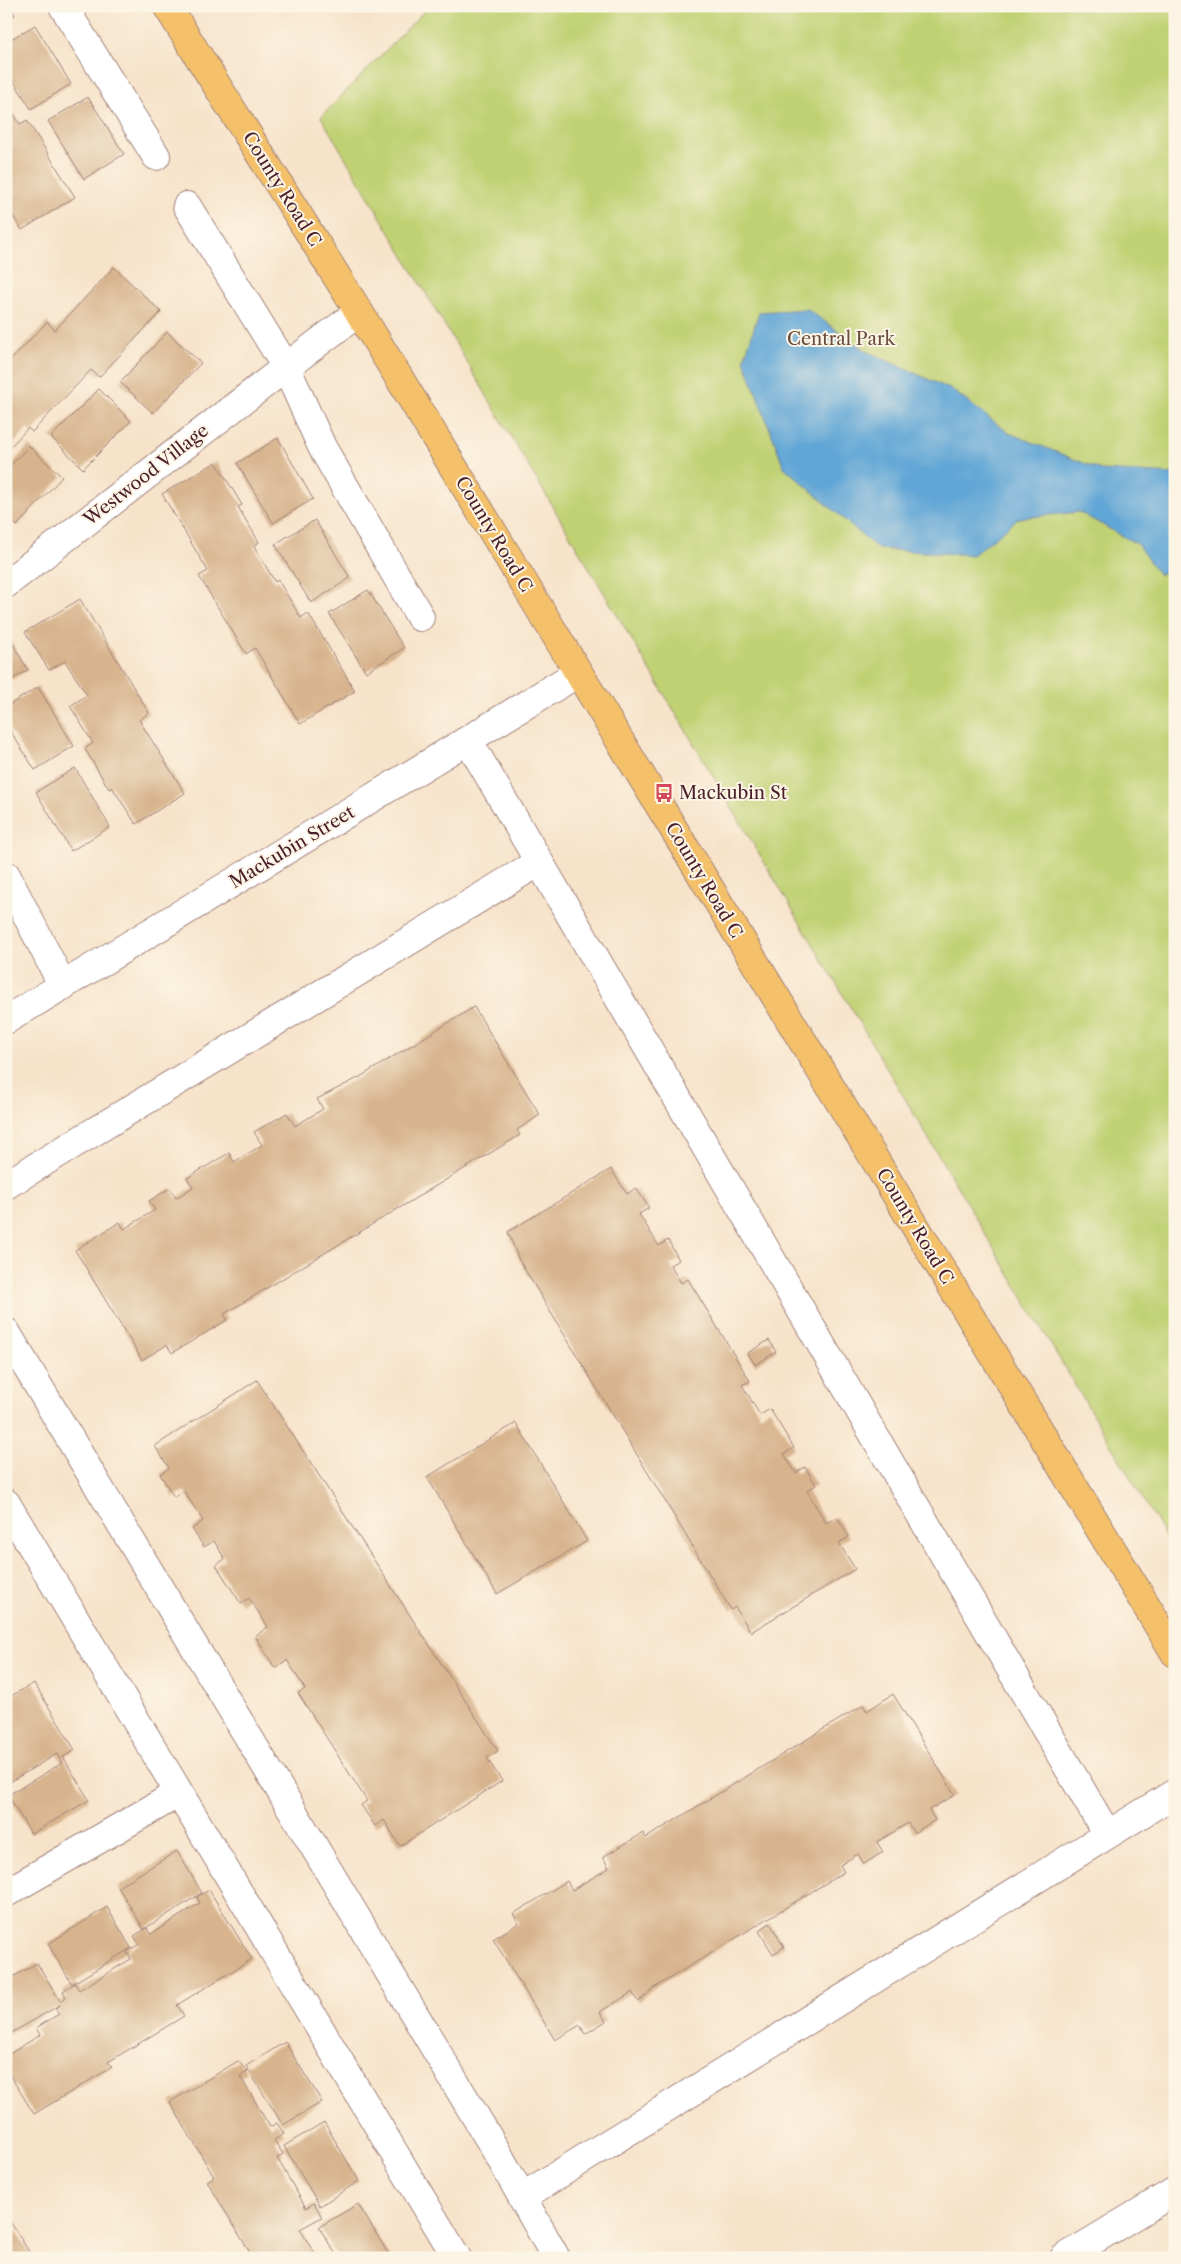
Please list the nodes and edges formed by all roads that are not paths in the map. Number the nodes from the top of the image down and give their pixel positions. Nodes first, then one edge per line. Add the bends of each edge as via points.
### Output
1 (63, 6) edge
2 (167, 6) edge
3 (156, 156) dead end
4 (186, 206) dead end
5 (360, 312) junction
6 (286, 367) junction
7 (6, 584) edge
8 (420, 617) dead end
9 (578, 673) junction
10 (468, 740) junction
11 (539, 862) junction
12 (6, 875) edge
13 (63, 986) junction
14 (6, 1020) edge
15 (6, 1185) edge
16 (6, 1332) edge
17 (6, 1503) edge
18 (1175, 1653) edge
19 (1175, 1792) edge
20 (179, 1793) junction
21 (1107, 1834) junction
22 (6, 1893) edge
23 (1175, 2191) edge
24 (522, 2197) junction
25 (457, 2258) edge
26 (556, 2258) edge
27 (1064, 2258) edge

1 - 3 street
2 - 5 main road, County Road C
4 - 6 street
5 - 6 street, Westwood Village
5 - 9 main road, County Road C
6 - 7 street, Westwood Village
6 - 8 street via 322,447
9 - 10 street, Mackubin Street
9 - 18 main road, County Road C
10 - 11 street
10 - 13 street, Mackubin Street
11 - 15 street
11 - 21 street
12 - 13 street
13 - 14 street, Mackubin Street
16 - 24 street
17 - 20 street
19 - 21 street
20 - 22 street
20 - 25 street
21 - 24 street
23 - 27 street
24 - 26 street

